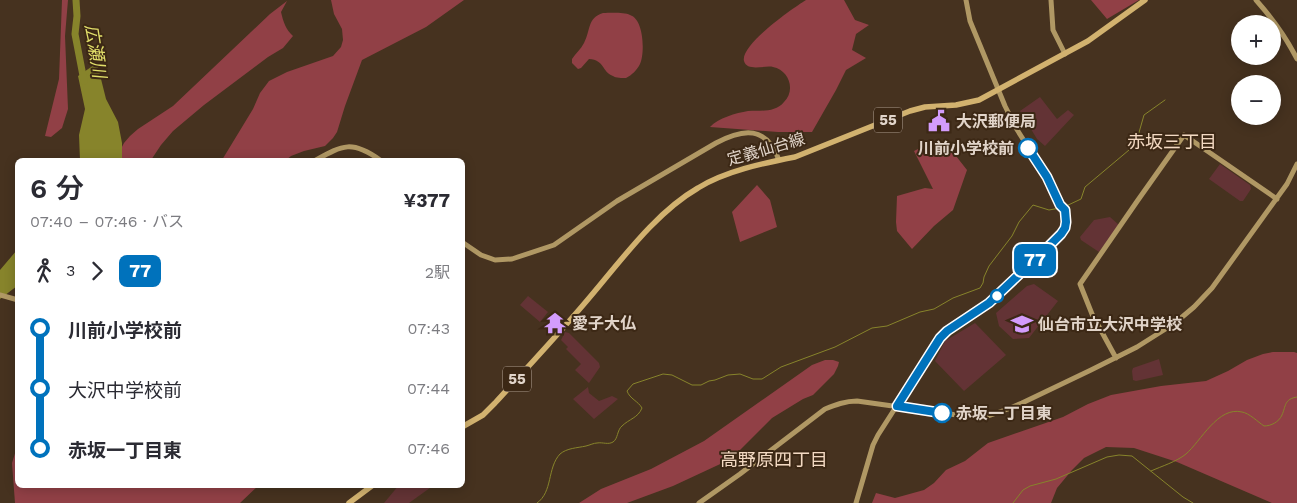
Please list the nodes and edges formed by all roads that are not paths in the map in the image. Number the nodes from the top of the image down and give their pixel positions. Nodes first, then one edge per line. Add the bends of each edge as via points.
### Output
1 (966, 0) edge
2 (1051, 0) edge
3 (1145, 0) edge
4 (1256, 0) edge
5 (1065, 54) junction
6 (1297, 59) edge
7 (998, 90) junction
8 (320, 158) edge
9 (377, 158) edge
10 (779, 160) junction
11 (1297, 164) edge
12 (1276, 199) junction
13 (465, 244) edge
14 (0, 295) edge
15 (15, 299) edge
16 (1116, 358) junction
17 (897, 406) junction
18 (465, 425) edge
19 (369, 488) edge
20 (348, 503) edge
21 (699, 503) edge
22 (856, 503) edge

1 - 7 street via 970,21
2 - 5 street via 1054,30
3 - 5 main road, 定義仙台線 / 55
4 - 6 street
5 - 7 main road, 定義仙台線 / 55
7 - 10 main road, 定義仙台線 / 55 via 976,102 910,111 795,157
7 - 17 street via 1016,128 1065,210 1065,228 989,303 940,338
8 - 9 street via 338,148 350,146
10 - 13 street via 774,147 760,135 741,132 716,142 617,201 554,245 512,259 495,260
10 - 18 main road, 定義仙台線 / 55 via 712,180 678,201 645,232 483,415
11 - 12 street
12 - 16 street via 1212,288 1194,307 1175,323
12 - 16 street via 1184,135 1080,284
14 - 15 street
16 - 17 street via 988,416
17 - 21 street via 849,401 825,410
17 - 22 street via 873,444
19 - 20 main road

